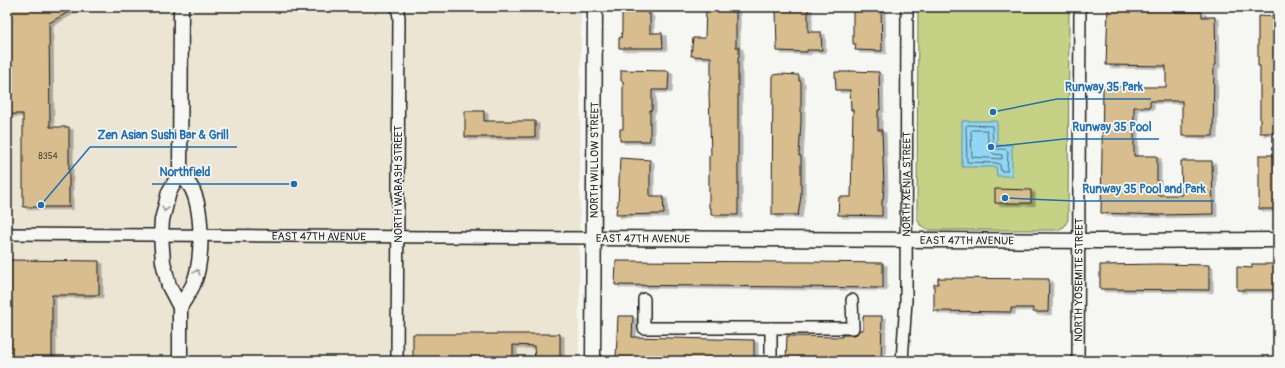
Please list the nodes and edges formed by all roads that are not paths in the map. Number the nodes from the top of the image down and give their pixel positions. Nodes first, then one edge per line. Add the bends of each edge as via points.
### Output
1 (181, 7) edge
2 (396, 7) edge
3 (595, 7) edge
4 (907, 7) edge
5 (1080, 7) edge
6 (180, 173) junction
7 (7, 234) edge
8 (161, 235) junction
9 (201, 236) junction
10 (398, 237) junction
11 (594, 238) junction
12 (906, 240) junction
13 (1079, 240) junction
14 (1278, 240) edge
15 (644, 300) dead end
16 (852, 300) dead end
17 (180, 306) junction
18 (771, 328) junction
19 (180, 361) edge
20 (397, 361) edge
21 (593, 361) edge
22 (771, 361) edge
23 (902, 361) edge
24 (1078, 361) edge

1 - 6 street
2 - 10 street, NORTH WABASH STREET via 399,17
3 - 11 street, NORTH WILLOW STREET
4 - 12 street, NORTH XENIA STREET
5 - 13 street, NORTH YOSEMITE STREET
6 -> 8 street via 169,192
6 - 9 street via 192,189 196,200
7 - 8 street, EAST 47TH AVENUE
8 - 9 street, EAST 47TH AVENUE
8 - 17 street via 163,262 169,286
9 - 10 street, EAST 47TH AVENUE
17 -> 9 street via 193,284 199,262
10 - 11 street, EAST 47TH AVENUE
10 - 20 street, NORTH WABASH STREET
11 - 12 street, EAST 47TH AVENUE
11 - 21 street, NORTH WILLOW STREET
12 - 13 street, EAST 47TH AVENUE
12 - 23 street, NORTH XENIA STREET via 906,301
13 - 14 street, EAST 47TH AVENUE
13 - 24 street, NORTH YOSEMITE STREET
15 - 18 street via 644,328
16 - 18 street via 853,328
17 - 19 street
18 - 22 street

